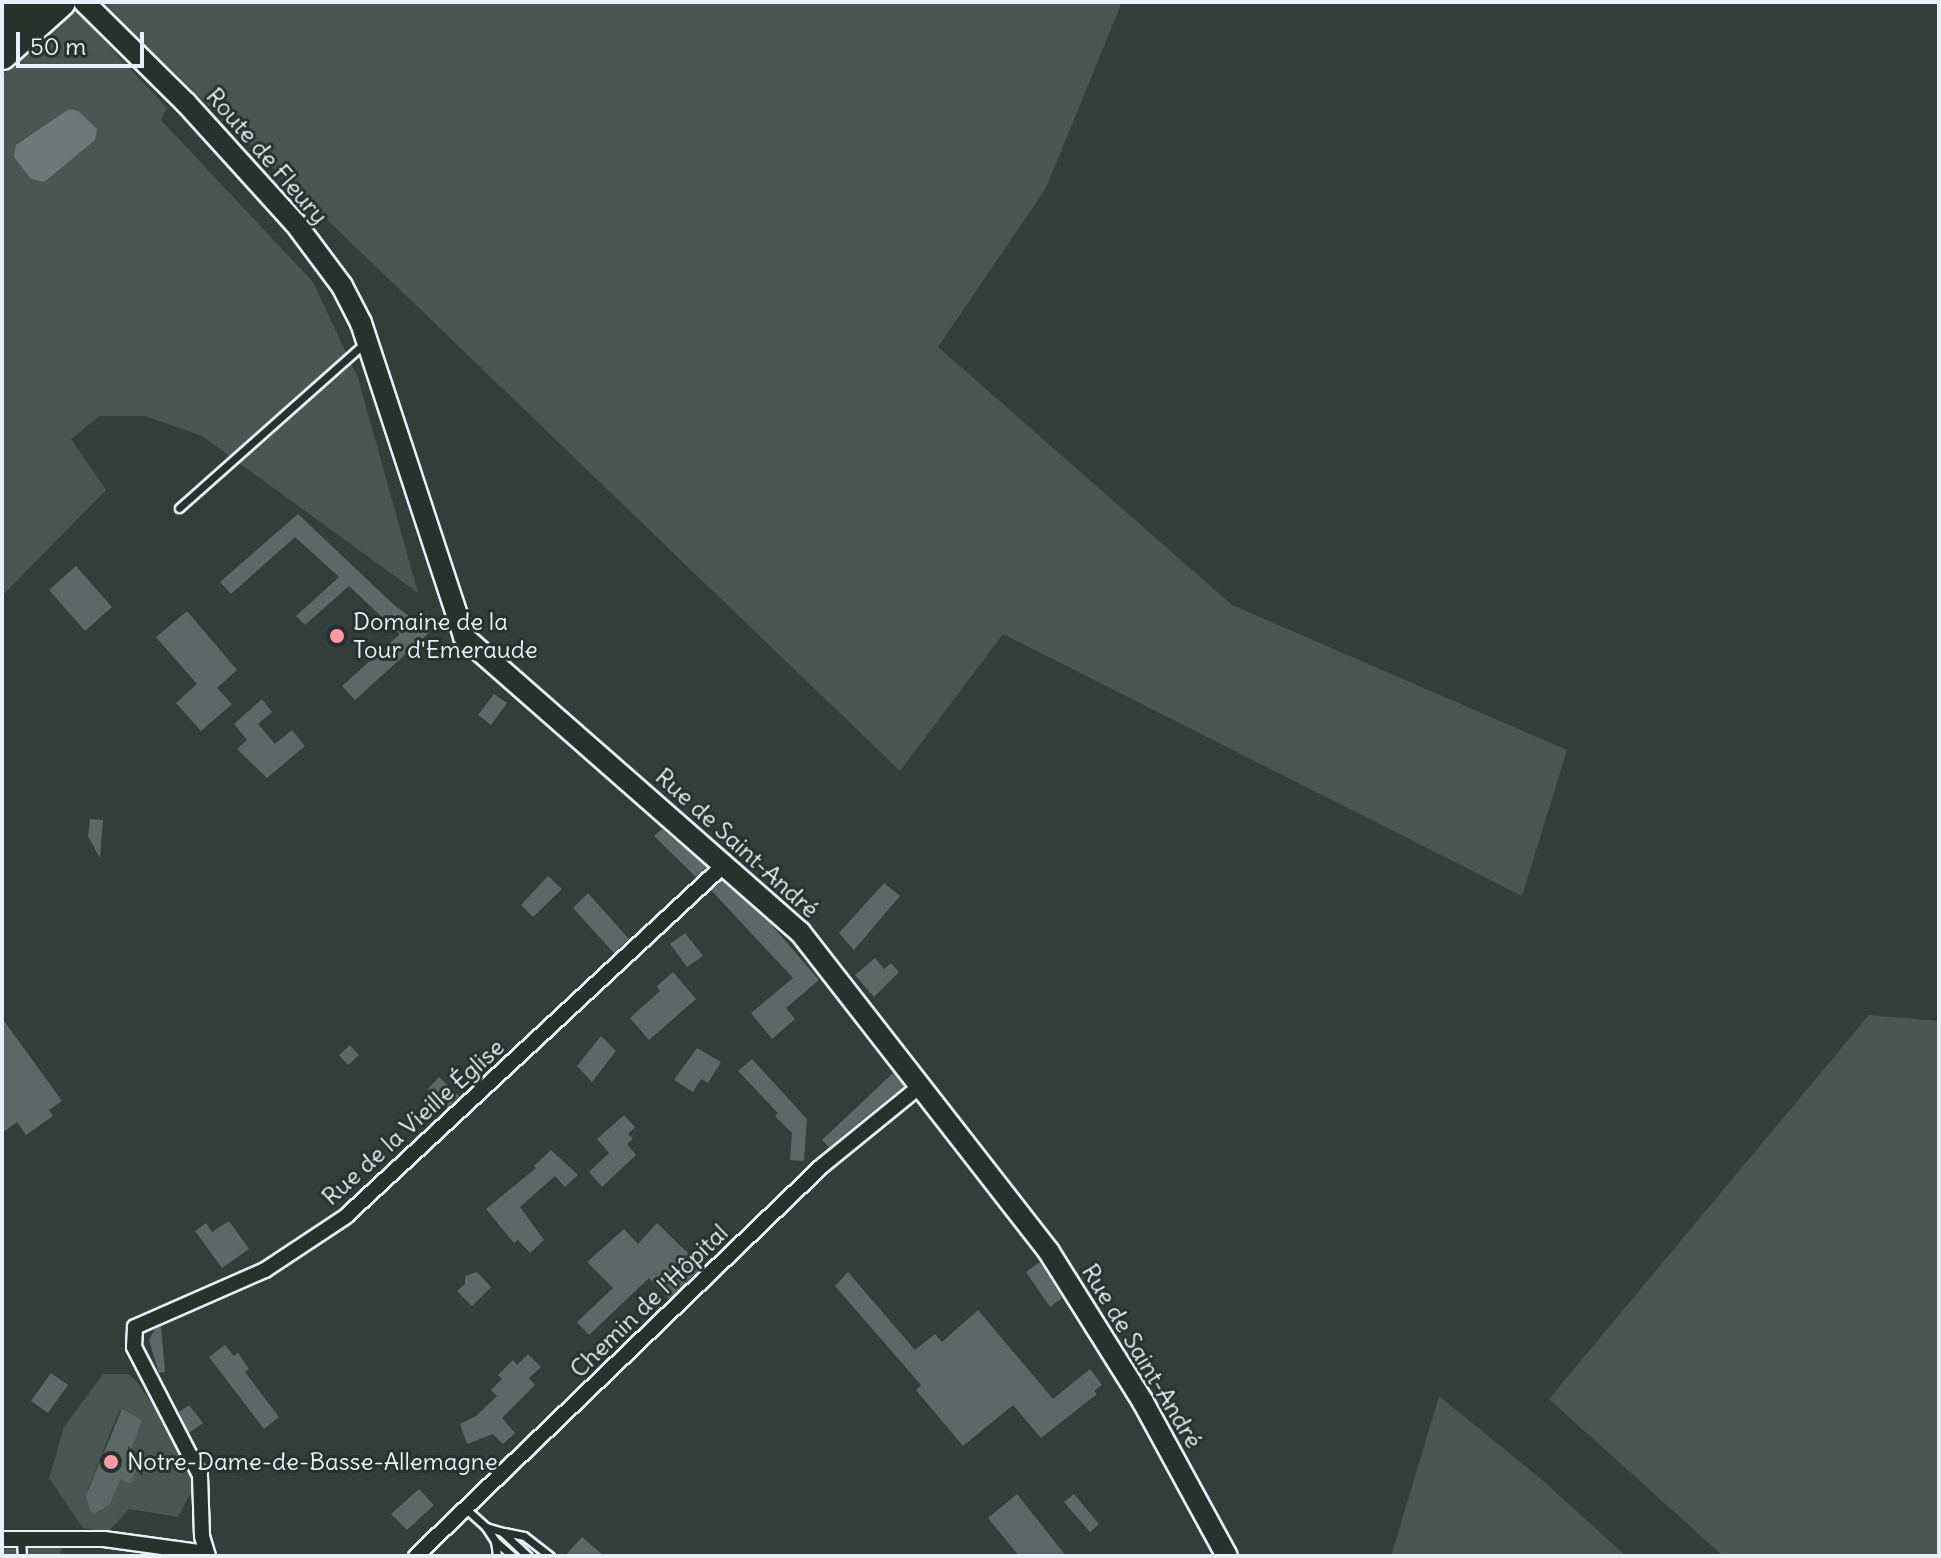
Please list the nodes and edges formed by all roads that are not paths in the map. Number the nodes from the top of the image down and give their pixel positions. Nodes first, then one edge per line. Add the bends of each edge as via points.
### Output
1 (84, 2) edge
2 (43, 7) edge
3 (2, 23) edge
4 (2, 55) edge
5 (364, 332) junction
6 (179, 508) dead end
7 (725, 864) junction
8 (920, 1086) junction
9 (465, 1508) junction
10 (486, 1527) junction
11 (502, 1532) junction
12 (2, 1539) edge
13 (21, 1539) junction
14 (104, 1539) junction
15 (495, 1541) junction
16 (207, 1554) edge
17 (22, 1556) edge
18 (100, 1556) edge
19 (416, 1556) edge
20 (497, 1556) edge
21 (512, 1556) edge
22 (528, 1556) edge
23 (550, 1556) edge
24 (1227, 1556) edge

1 - 5 street, Route de Fleury via 186,103 295,223 342,286
2 - 3 highway
2 - 4 highway
5 - 6 lane
5 - 7 street, Rue de Saint-André via 464,637
7 - 8 street, Rue de Saint-André via 800,932
7 - 16 street, Rue de la Vieille Église via 345,1217 265,1270 135,1327 134,1347 200,1475
8 - 9 street, Chemin de l'Hôpital via 822,1166
8 - 24 street, Rue de Saint-André via 1049,1252 1143,1402
9 - 10 lane
9 - 19 street, Chemin de l'Hôpital
10 - 11 lane
10 - 15 lane
11 - 22 lane
11 - 23 lane via 524,1536
12 - 13 street
13 - 14 street
13 - 17 lane
14 - 16 street
14 - 18 street
15 - 20 lane
15 - 21 lane

